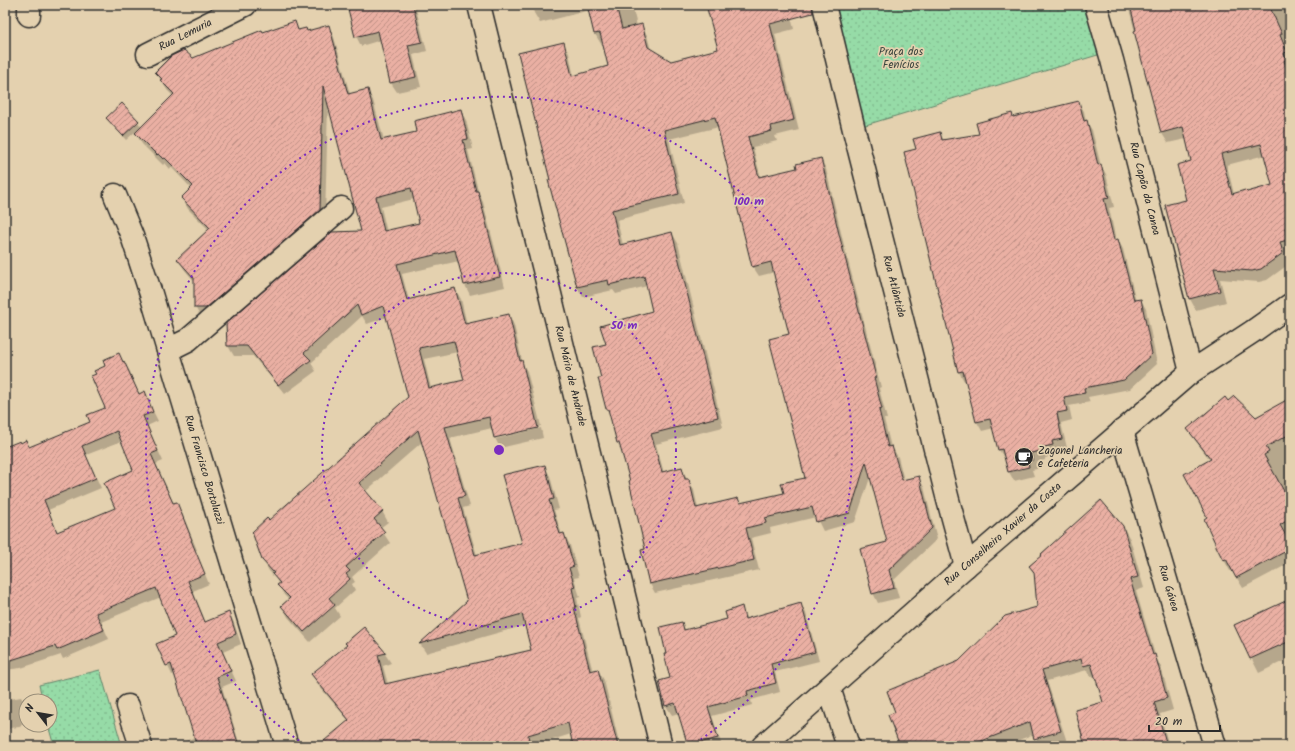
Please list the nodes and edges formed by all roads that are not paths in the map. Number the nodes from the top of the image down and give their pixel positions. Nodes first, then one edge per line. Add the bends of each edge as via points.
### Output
1 (246, 5) edge
2 (479, 5) edge
3 (824, 5) edge
4 (1096, 5) edge
5 (148, 54) dead end
6 (115, 195) dead end
7 (341, 208) dead end
8 (1290, 305) edge
9 (168, 350) junction
10 (1191, 372) junction
11 (1122, 431) junction
12 (966, 566) junction
13 (829, 688) junction
14 (128, 706) dead end
15 (142, 746) edge
16 (287, 746) edge
17 (661, 746) edge
18 (763, 746) edge
19 (848, 746) edge
20 (1215, 746) edge

1 - 5 street, Rua Lemuria
2 - 17 street, Rua Mário de Andrade
3 - 12 street, Rua Atlântida
4 - 10 street, Rua Capão da Canoa
6 - 9 street, Rua Francisco Bortoluzzi via 132,236
7 - 9 street via 188,340
8 - 10 street, Rua Conselheiro Xavier da Costa
9 - 16 street, Rua Francisco Bortoluzzi
10 - 11 street, Rua Conselheiro Xavier da Costa
11 - 12 street, Rua Conselheiro Xavier da Costa
11 - 20 street, Rua Gávea
12 - 13 street, Rua Conselheiro Xavier da Costa
13 - 18 street, Rua Conselheiro Xavier da Costa
13 - 19 street
14 - 15 street

